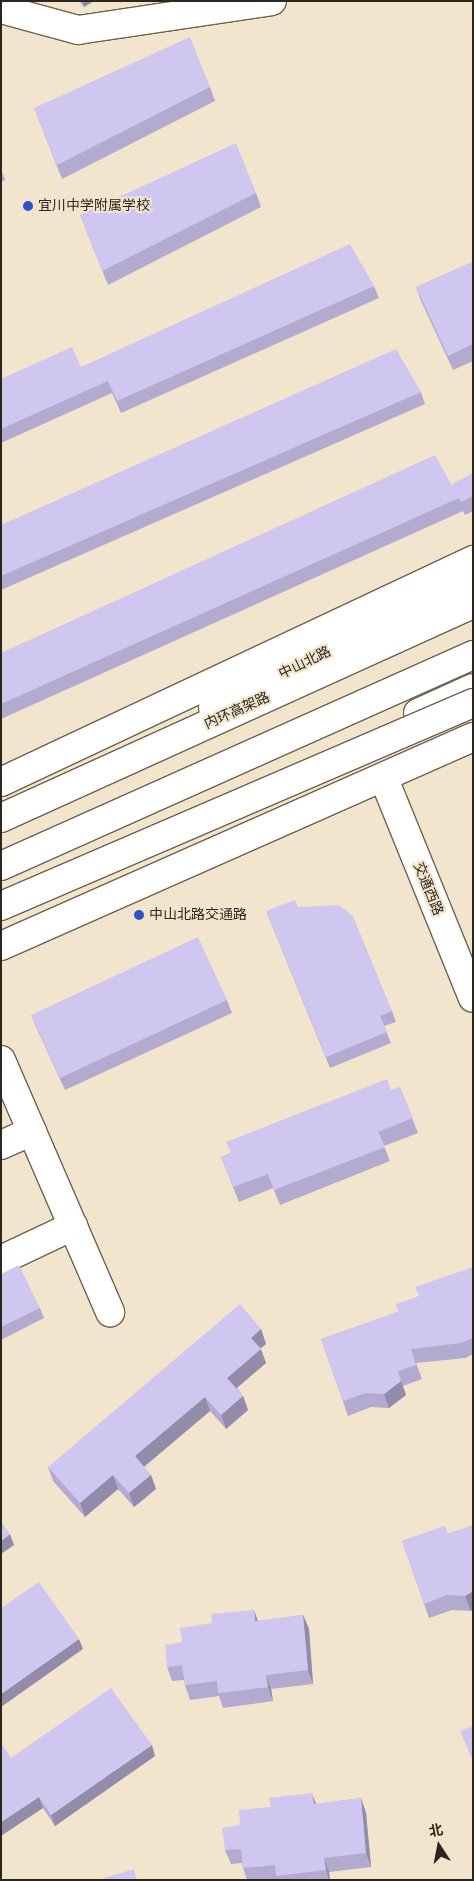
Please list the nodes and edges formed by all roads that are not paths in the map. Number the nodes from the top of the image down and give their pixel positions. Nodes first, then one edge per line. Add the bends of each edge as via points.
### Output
1 (272, 1) edge
2 (1, 9) edge
3 (473, 560) edge
4 (473, 583) edge
5 (473, 604) edge
6 (473, 655) edge
7 (473, 688) edge
8 (473, 703) edge
9 (473, 738) edge
10 (384, 779) junction
11 (1, 782) edge
12 (228, 799) junction
13 (1, 807) edge
14 (301, 815) junction
15 (1, 818) edge
16 (1, 866) edge
17 (1, 906) edge
18 (1, 946) edge
19 (473, 998) edge
20 (1, 1060) edge
21 (32, 1131) junction
22 (1, 1145) edge
23 (73, 1226) junction
24 (1, 1260) edge
25 (110, 1312) dead end

1 - 2 main road via 78,30
3 - 11 main road
4 - 13 main road, 中山北路
5 - 15 main road, 内环高架路
6 - 16 main road
7 - 12 main road
8 - 17 main road, bridge
9 - 10 main road
10 - 14 main road
10 - 19 main road, 交通西路
12 - 14 main road
12 - 17 main road
14 - 18 main road
20 - 21 main road
21 - 22 main road
21 - 23 main road
23 - 24 main road
23 - 25 main road

